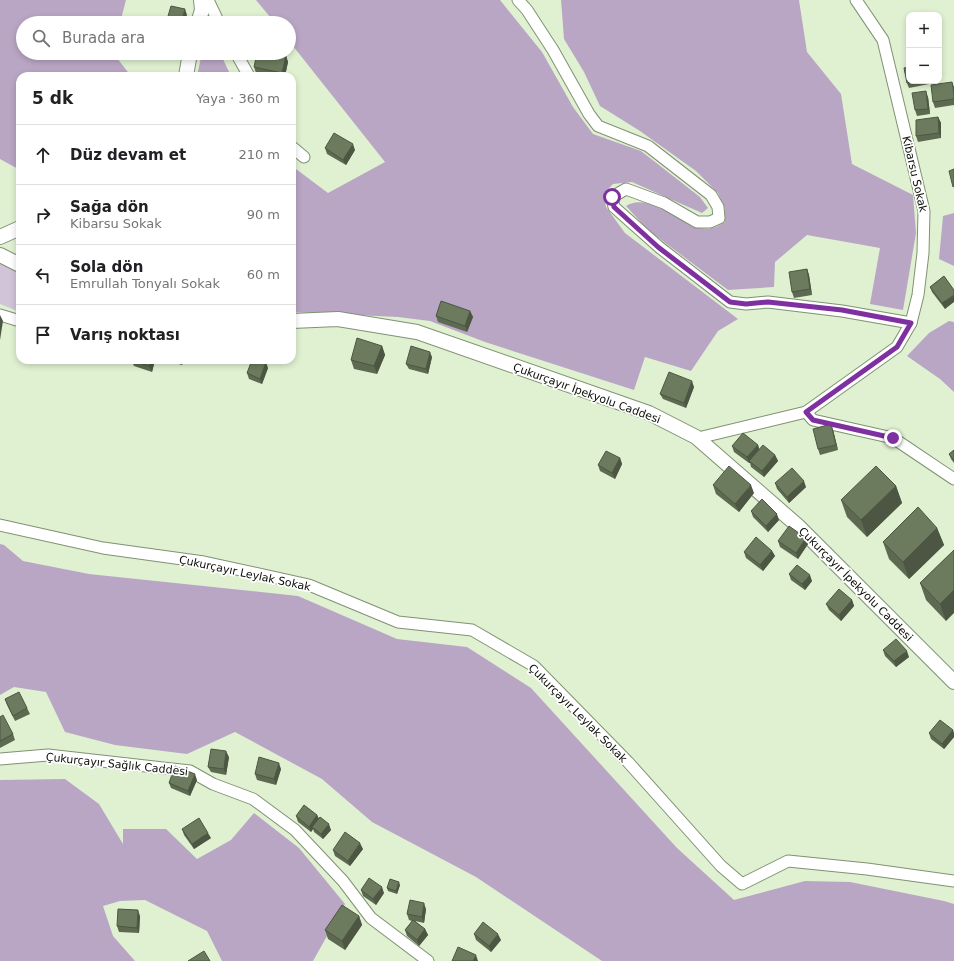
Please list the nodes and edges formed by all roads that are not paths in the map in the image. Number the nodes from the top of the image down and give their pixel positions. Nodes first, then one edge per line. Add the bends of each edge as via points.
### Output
1 (201, 0) edge
2 (208, 0) edge
3 (518, 0) edge
4 (856, 0) edge
5 (200, 16) edge
6 (216, 16) edge
7 (189, 60) edge
8 (240, 60) edge
9 (187, 72) edge
10 (247, 72) edge
11 (296, 150) edge
12 (304, 157) dead end
13 (16, 230) edge
14 (0, 237) edge
15 (0, 255) edge
16 (16, 263) edge
17 (0, 315) edge
18 (16, 320) edge
19 (296, 321) edge
20 (911, 323) junction
21 (806, 412) junction
22 (698, 438) junction
23 (954, 479) edge
24 (0, 525) edge
25 (954, 682) edge
26 (0, 759) edge
27 (954, 881) edge
28 (428, 961) edge

1 - 5 street
2 - 6 street
3 - 20 street via 554,50 598,126 648,146 711,195 718,207 718,218 710,222 697,222 664,203 626,189 612,197 614,207 658,247 730,302 768,302 842,310
4 - 20 street, Kibarsu Sokak via 883,40 924,211 923,253 918,295
7 - 9 street
8 - 10 street
11 - 12 street
13 - 14 street
15 - 16 street
17 - 18 street
19 - 22 street, Çukurçayır İpekyolu Caddesi via 338,319 417,332 649,413
20 - 21 street, Kibarsu Sokak via 897,347
21 - 22 street, Kibarsu Sokak
21 - 23 street via 813,420 893,438
22 - 25 street, Çukurçayır İpekyolu Caddesi via 798,526
24 - 27 street, Çukurçayır Leylak Sokak via 103,548 204,562 309,585 398,622 472,630 534,666 628,762 721,866 742,884 788,861
26 - 28 street, Çukurçayır Sağlık Caddesi via 48,755 190,771 213,784 253,799 295,830 343,881 371,918

